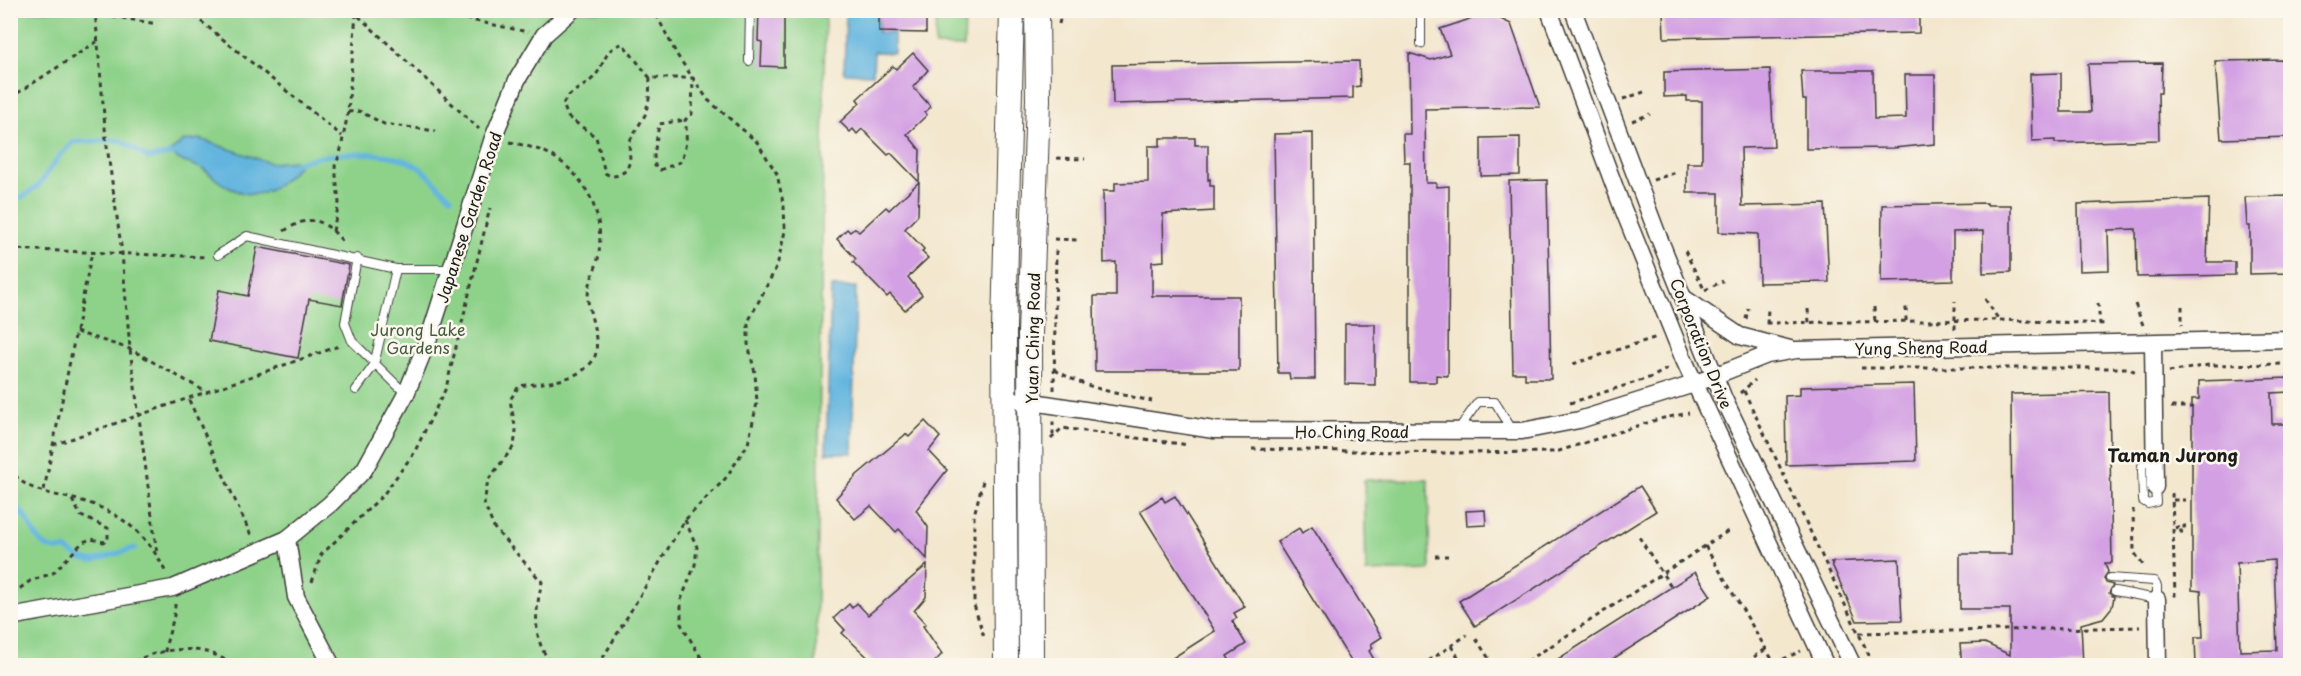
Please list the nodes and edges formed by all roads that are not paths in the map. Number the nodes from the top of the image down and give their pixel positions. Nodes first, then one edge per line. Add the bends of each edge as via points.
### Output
1 (572, 10) edge
2 (750, 10) edge
3 (1012, 10) edge
4 (1037, 10) edge
5 (1420, 10) edge
6 (1549, 10) edge
7 (1573, 10) edge
8 (1420, 44) dead end
9 (749, 61) dead end
10 (218, 255) road end
11 (357, 258) junction
12 (396, 269) junction
13 (450, 269) junction
14 (1684, 298) junction
15 (2290, 339) edge
16 (2153, 343) junction
17 (1796, 350) junction
18 (374, 365) junction
19 (1714, 376) junction
20 (1694, 384) junction
21 (356, 390) dead end
22 (406, 394) junction
23 (1004, 398) junction
24 (1030, 401) junction
25 (1457, 430) junction
26 (1513, 431) junction
27 (2163, 486) road end
28 (287, 539) junction
29 (2110, 578) dead end
30 (2115, 591) dead end
31 (2157, 599) junction
32 (11, 617) edge
33 (332, 666) edge
34 (1006, 666) edge
35 (1031, 666) edge
36 (1826, 666) edge
37 (1853, 666) edge
38 (2158, 666) edge

1 - 13 street, Japanese Garden Road via 544,35 517,80
2 - 9 lane
3 - 23 street, Yuan Ching Road
4 - 24 street, Yuan Ching Road
5 - 8 lane
6 - 20 street, Corporation Drive
7 - 14 street, Corporation Drive
10 - 11 lane via 247,236
11 - 12 lane
11 - 18 lane via 345,322 352,341
12 - 13 lane
12 - 18 lane
13 - 22 street, Japanese Garden Road via 430,335
14 - 17 street via 1740,336
14 - 19 street, Corporation Drive
15 - 16 street, Yung Sheng Road
16 - 17 street, Yung Sheng Road
16 - 27 street via 2155,454
17 - 19 street, Yung Sheng Road via 1767,355
18 - 21 lane
18 - 22 lane
19 - 20 street, Yung Sheng Road
19 - 37 street, Corporation Drive
20 - 26 street, Ho Ching Road via 1579,420
20 - 36 street, Corporation Drive
22 - 28 street, Japanese Garden Road via 364,470
23 - 24 street, Ho Ching Road
23 - 34 street, Yuan Ching Road
24 - 25 street, Ho Ching Road via 1214,430
24 - 35 street, Yuan Ching Road
25 - 26 street, Ho Ching Road
25 - 26 lane via 1478,402 1495,402
28 - 32 street, Japanese Garden Road via 173,588
28 - 33 street via 296,597
29 - 31 lane via 2154,581
30 - 31 lane
31 - 38 street

